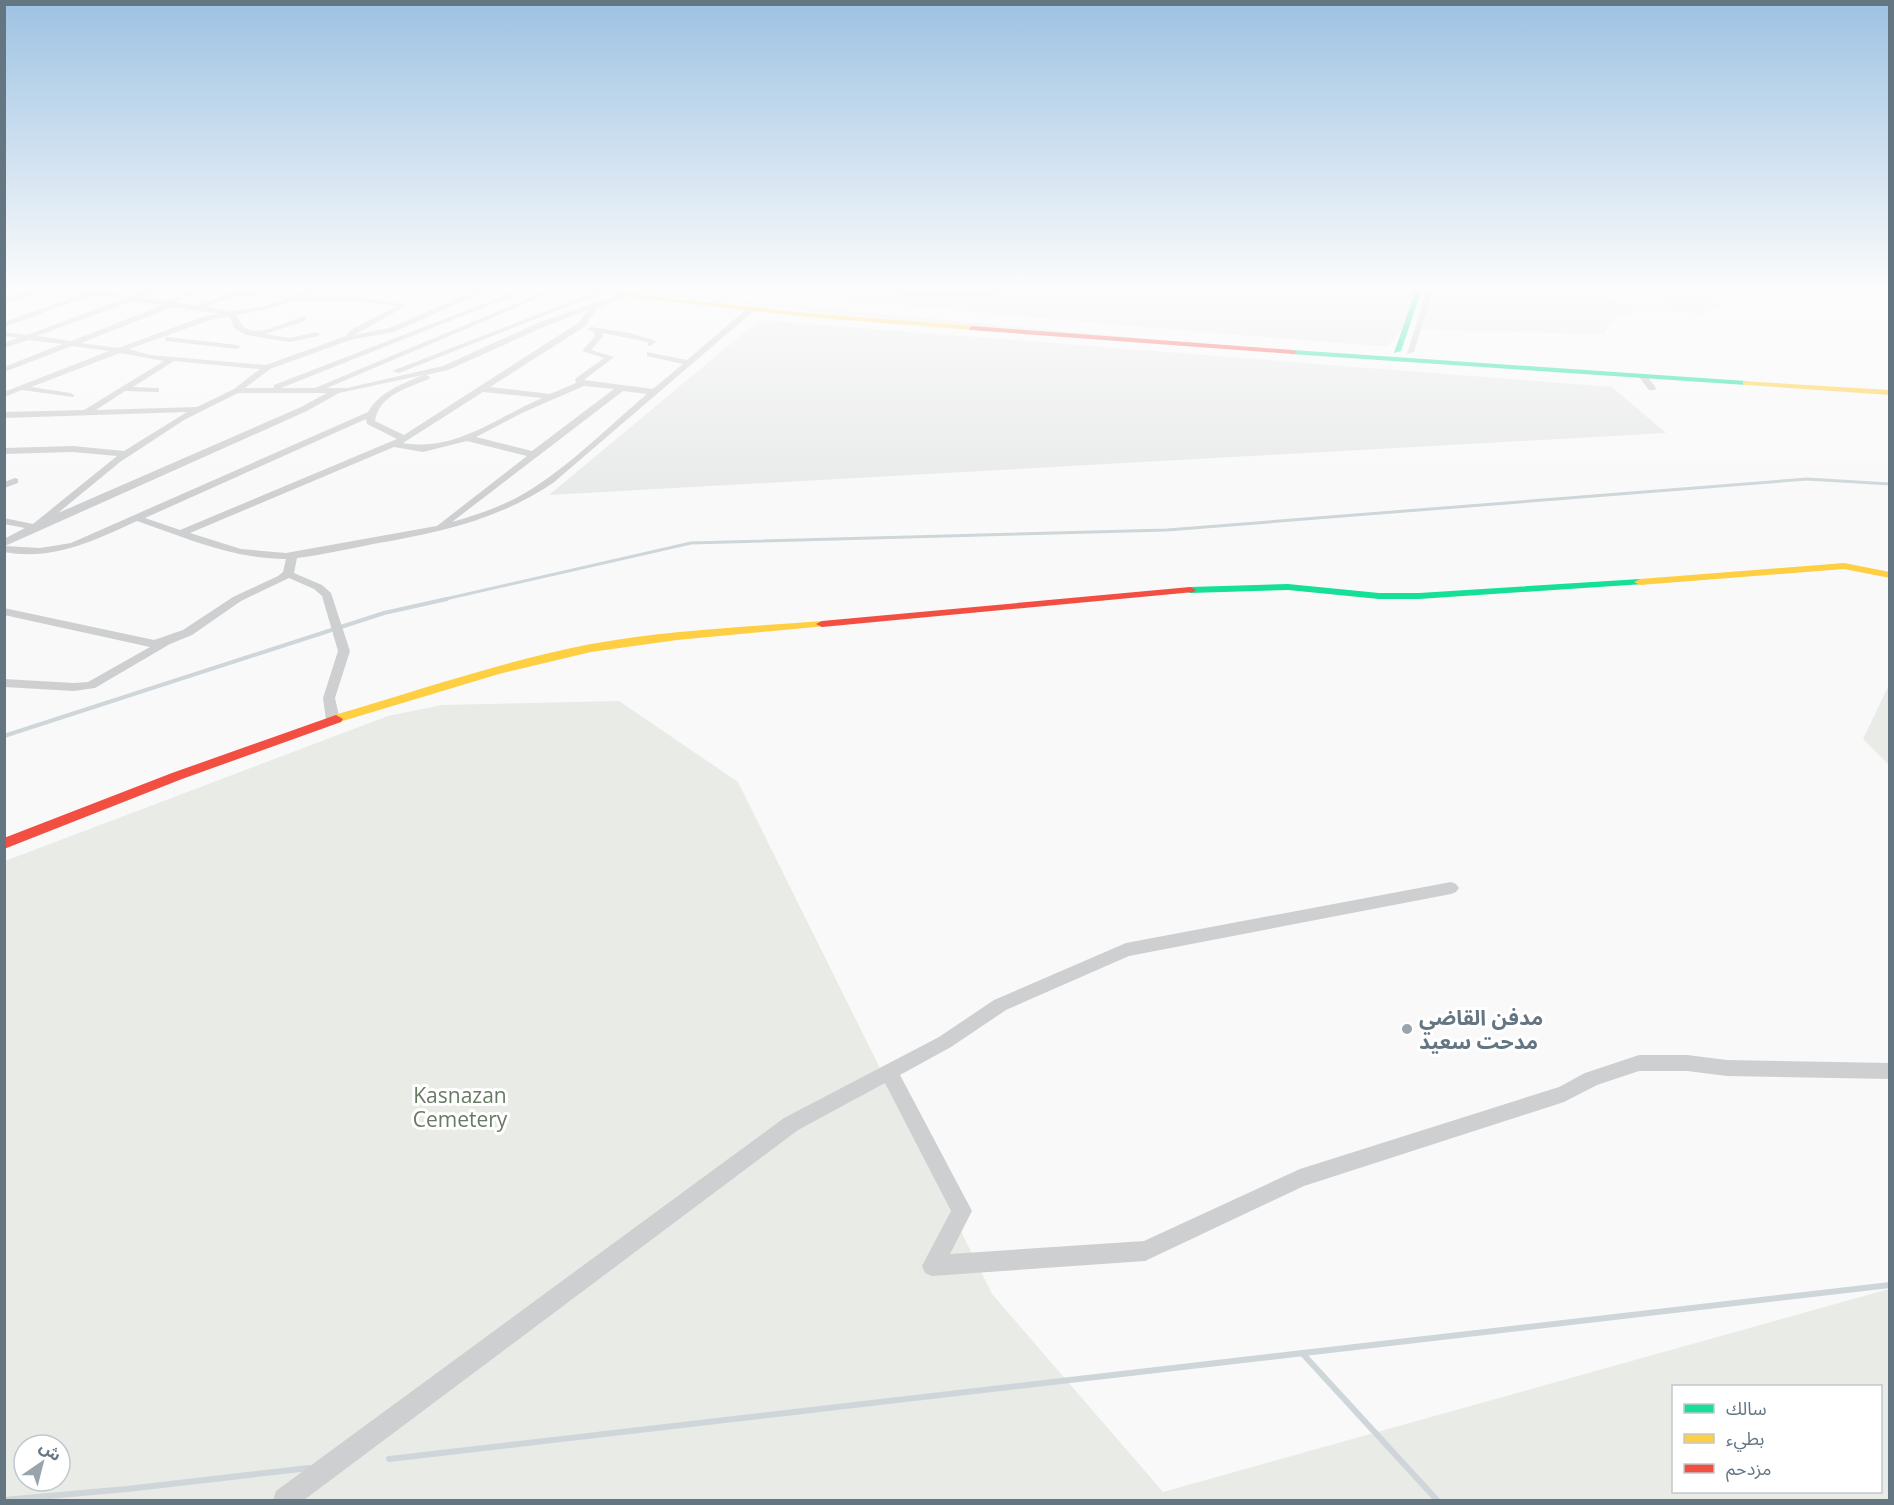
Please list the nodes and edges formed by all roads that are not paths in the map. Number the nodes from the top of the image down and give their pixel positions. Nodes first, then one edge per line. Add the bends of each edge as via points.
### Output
1 (39, 356) edge
2 (101, 356) edge
3 (147, 356) edge
4 (300, 356) edge
5 (315, 356) edge
6 (357, 356) edge
7 (393, 356) edge
8 (434, 356) edge
9 (471, 356) edge
10 (532, 356) edge
11 (607, 356) edge
12 (660, 356) edge
13 (697, 356) edge
14 (1383, 356) edge
15 (1454, 356) edge
16 (172, 359) junction
17 (340, 363) junction
18 (689, 363) junction
19 (267, 367) junction
20 (445, 368) junction
21 (4, 370) edge
22 (1666, 374) junction
23 (1643, 377) junction
24 (390, 379) junction
25 (583, 383) junction
26 (1890, 384) edge
27 (367, 386) junction
28 (20, 388) junction
29 (126, 388) junction
30 (483, 388) junction
31 (621, 388) junction
32 (1652, 388) dead end
33 (156, 390) dead end
34 (314, 390) junction
35 (338, 390) junction
36 (237, 391) junction
37 (265, 391) junction
38 (392, 392) junction
39 (653, 392) junction
40 (1890, 393) edge
41 (4, 395) edge
42 (70, 396) dead end
43 (552, 397) junction
44 (198, 409) junction
45 (86, 412) junction
46 (371, 414) junction
47 (4, 415) edge
48 (467, 438) junction
49 (404, 439) junction
50 (394, 444) junction
51 (4, 451) edge
52 (126, 454) junction
53 (536, 455) junction
54 (15, 481) dead end
55 (4, 485) edge
56 (137, 519) junction
57 (4, 521) edge
58 (35, 527) junction
59 (437, 529) junction
60 (183, 532) junction
61 (4, 543) edge
62 (4, 549) edge
63 (292, 555) junction
64 (288, 574) junction
65 (1890, 574) edge
66 (4, 611) edge
67 (165, 643) junction
68 (4, 683) edge
69 (333, 720) junction
70 (4, 844) edge
71 (1451, 888) dead end
72 (1890, 1071) edge
73 (889, 1072) junction
74 (285, 1500) edge

1 - 21 street
2 - 28 street
3 - 16 street
4 - 19 street
5 - 17 street
6 - 17 street
7 - 34 street
8 - 24 street via 392,373
9 - 20 street
10 - 30 street
11 - 25 street via 610,357 578,381
12 - 18 street
13 - 18 street
14 - 23 main road
15 - 22 main road
16 - 19 street
16 - 29 street
17 - 37 street
18 - 39 street
19 - 36 street
20 - 24 street
20 - 38 street
22 - 23 main road
22 - 26 main road
22 - 40 main road
23 - 32 street
24 - 27 street
25 - 31 street
25 - 43 street
27 - 35 street
27 - 38 street
28 - 41 street
28 - 42 street
29 - 33 street
29 - 45 street
30 - 43 street
30 - 49 street
31 - 39 street
31 - 53 street
34 - 35 street
34 - 37 street
35 - 58 street via 294,414
36 - 37 street
36 - 44 street
38 - 46 street via 375,404
39 - 59 street via 524,499
43 - 48 street
44 - 45 street
44 - 52 street
45 - 47 street
46 - 49 street via 370,422
46 - 56 street
48 - 50 street via 423,449
48 - 53 street
49 - 50 street
50 - 60 street
51 - 52 street via 74,449
52 - 58 street
53 - 59 street
54 - 55 street
56 - 60 street
56 - 62 street via 57,550 26,553
57 - 58 street
58 - 61 street
59 - 63 street
60 - 63 street via 209,543 256,554
63 - 64 street
64 - 67 street
64 - 69 street via 327,595 344,651 329,698
65 - 69 main road via 1844,566 1419,596 1288,587 1171,591 657,639 546,657
66 - 67 street via 154,644
67 - 68 street via 91,685
69 - 70 main road
71 - 73 street via 1126,950 1000,1005 945,1042
72 - 73 street via 1639,1063 1591,1079 1564,1094 1300,1178 1145,1251 932,1266 962,1211
73 - 74 street via 791,1125

